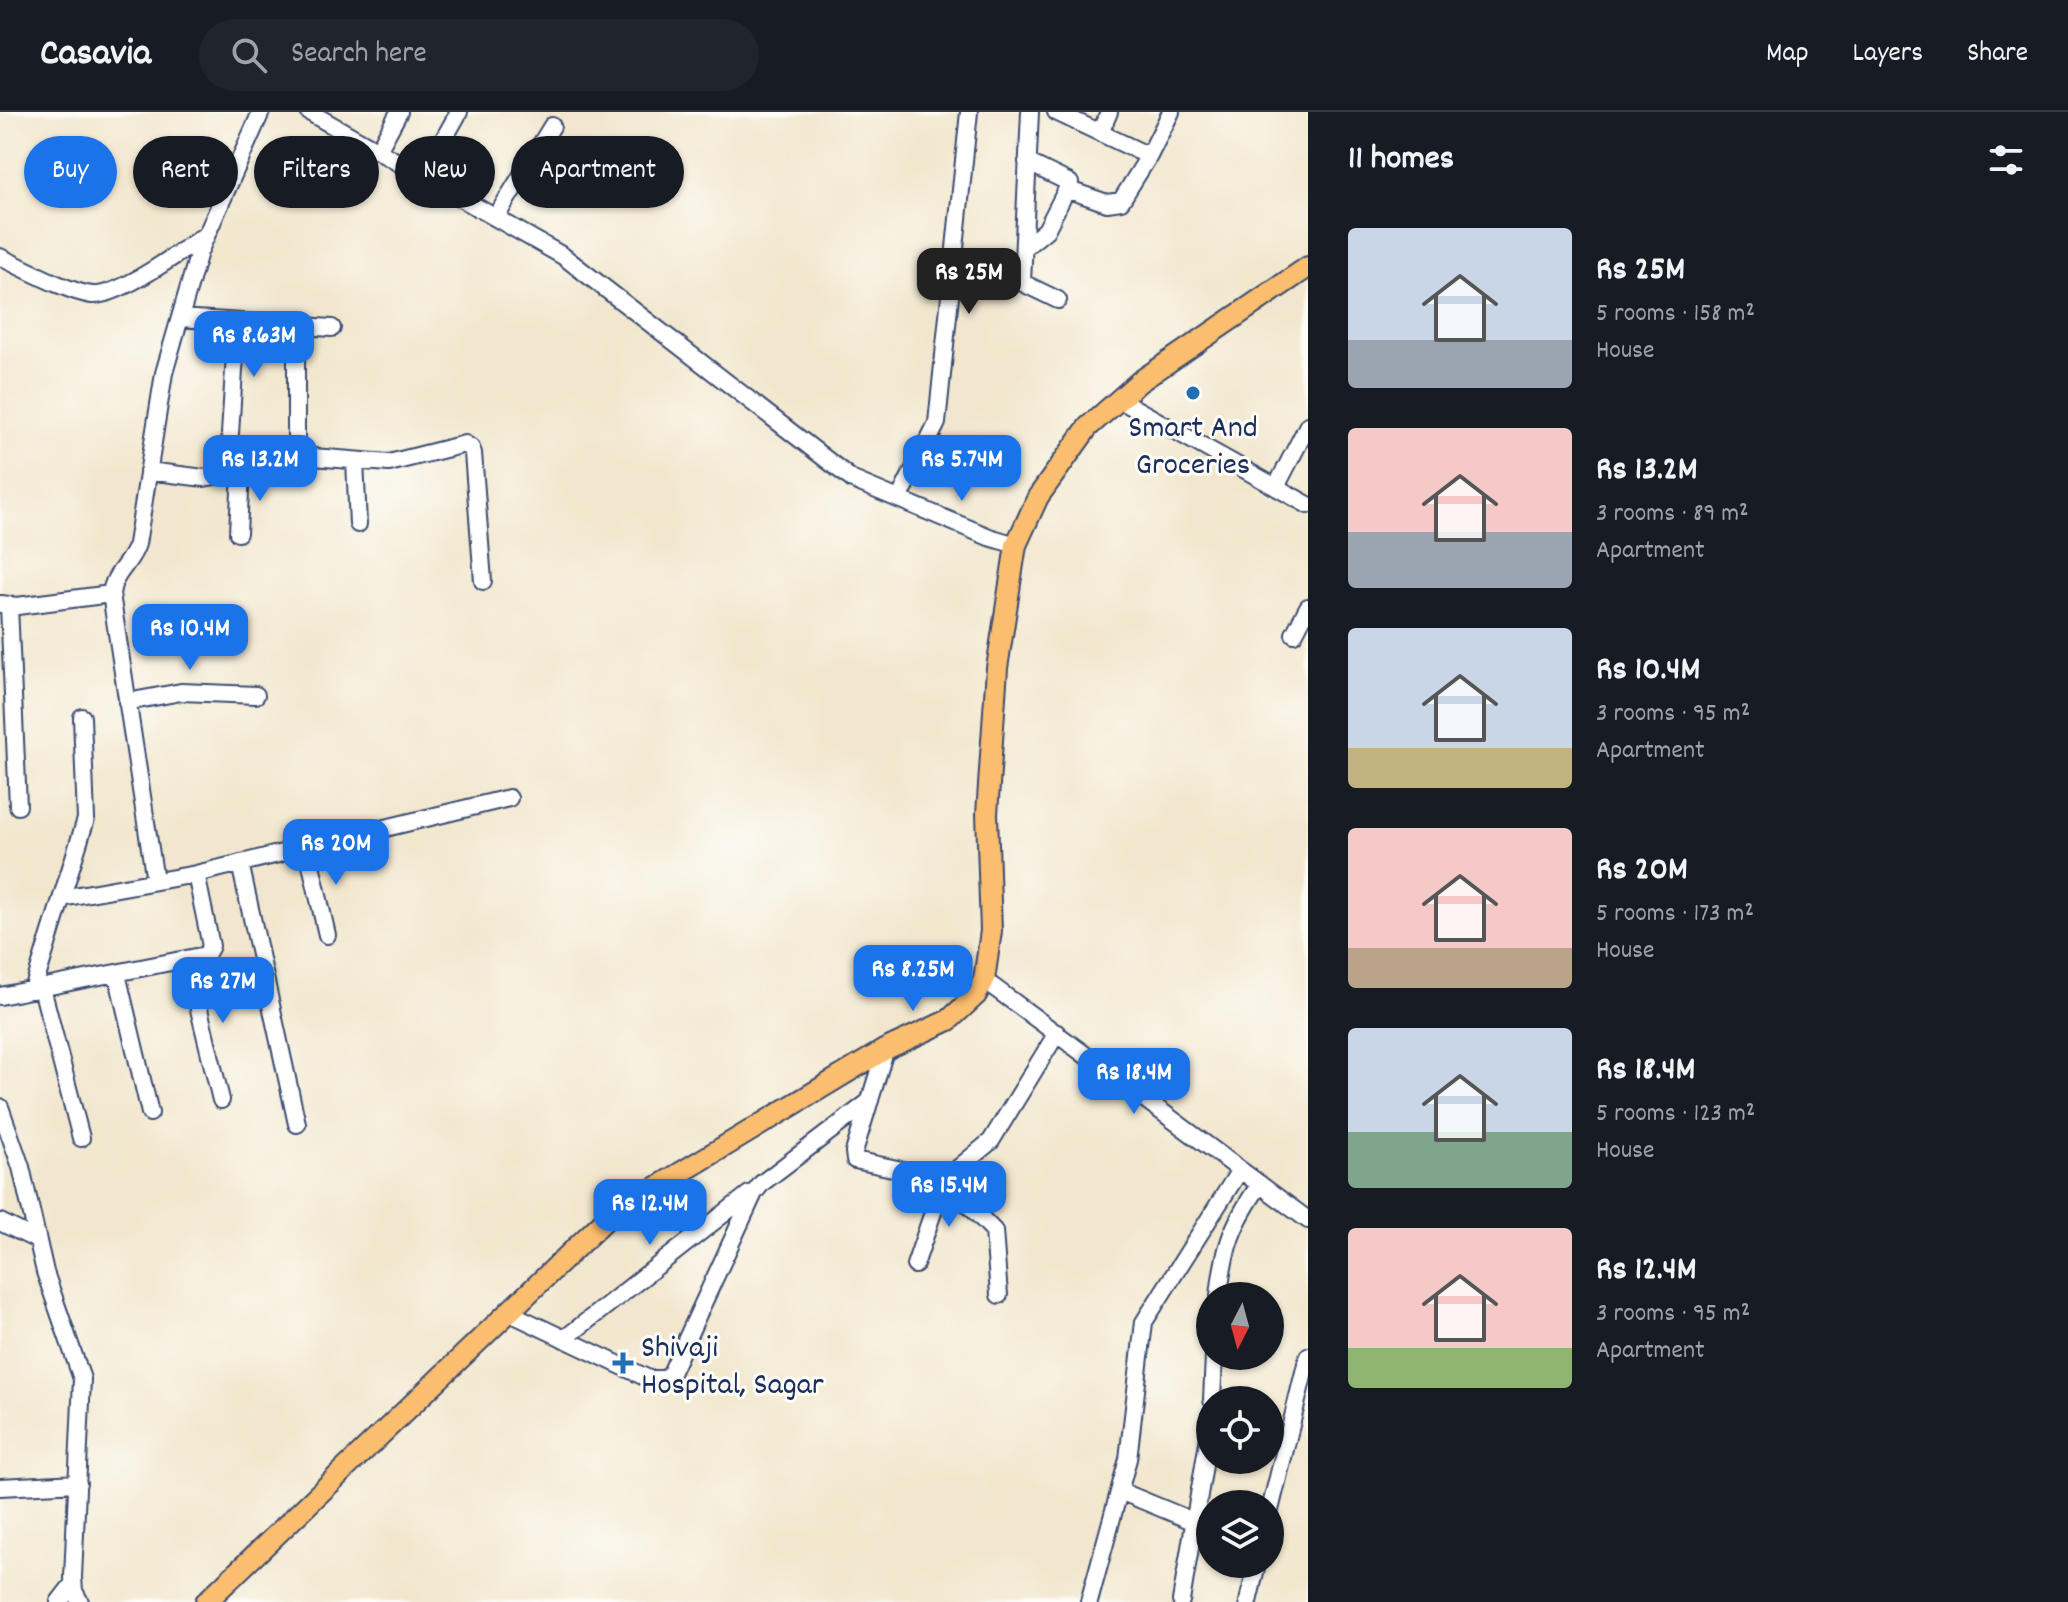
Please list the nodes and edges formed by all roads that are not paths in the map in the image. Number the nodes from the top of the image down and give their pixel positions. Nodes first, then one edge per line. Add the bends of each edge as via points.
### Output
1 (261, 112) edge
2 (399, 112) edge
3 (459, 112) edge
4 (969, 112) edge
5 (1030, 112) edge
6 (1056, 112) edge
7 (1109, 112) edge
8 (1171, 112) edge
9 (316, 114) edge
10 (552, 126) dead end
11 (1100, 133) junction
12 (353, 136) edge
13 (446, 136) edge
14 (379, 149) edge
15 (1149, 156) junction
16 (1027, 162) junction
17 (1069, 190) junction
18 (480, 208) edge
19 (496, 217) junction
20 (207, 234) junction
21 (1024, 248) junction
22 (0, 257) edge
23 (954, 264) junction
24 (1308, 267) edge
25 (1022, 282) junction
26 (1058, 300) dead end
27 (180, 318) junction
28 (237, 322) junction
29 (296, 325) junction
30 (332, 328) dead end
31 (1120, 400) junction
32 (1308, 425) edge
33 (230, 434) dead end
34 (296, 460) junction
35 (355, 461) junction
36 (148, 471) junction
37 (241, 471) junction
38 (1276, 487) junction
39 (899, 499) junction
40 (1308, 505) edge
41 (358, 524) dead end
42 (238, 533) dead end
43 (1016, 545) junction
44 (483, 581) dead end
45 (111, 594) junction
46 (4, 605) edge
47 (1308, 607) edge
48 (1294, 634) dead end
49 (256, 695) dead end
50 (127, 702) junction
51 (82, 717) dead end
52 (509, 798) dead end
53 (18, 806) dead end
54 (307, 847) junction
55 (240, 863) junction
56 (196, 874) junction
57 (155, 881) junction
58 (62, 898) junction
59 (327, 935) dead end
60 (187, 960) junction
61 (117, 974) junction
62 (984, 980) junction
63 (38, 989) junction
64 (0, 996) edge
65 (1057, 1033) junction
66 (885, 1051) junction
67 (221, 1100) dead end
68 (870, 1101) junction
69 (0, 1107) edge
70 (150, 1113) dead end
71 (297, 1124) dead end
72 (81, 1138) dead end
73 (1240, 1170) junction
74 (944, 1180) junction
75 (1260, 1184) junction
76 (760, 1186) junction
77 (1308, 1220) edge
78 (0, 1222) edge
79 (37, 1240) junction
80 (915, 1265) dead end
81 (1220, 1282) edge
82 (999, 1295) dead end
83 (508, 1312) junction
84 (564, 1339) junction
85 (1308, 1356) edge
86 (1203, 1474) edge
87 (78, 1483) junction
88 (0, 1487) edge
89 (1275, 1490) edge
90 (1120, 1491) junction
91 (1195, 1522) junction
92 (1254, 1578) edge
93 (77, 1594) edge
94 (1181, 1601) edge
95 (59, 1602) edge
96 (206, 1602) edge
97 (1089, 1602) edge
98 (1248, 1602) edge

1 - 20 street
2 - 14 street
3 - 13 street
4 - 23 street
5 - 16 street
6 - 11 street
7 - 11 street
8 - 15 street
9 - 12 street
10 - 19 street
11 - 15 street
15 - 17 street via 1121,201 1107,203
16 - 17 street via 1068,180
16 - 21 street
17 - 21 street via 1046,230
18 - 19 street
19 - 39 street via 563,256 845,475
20 - 22 street via 119,290 101,295 79,292
20 - 27 street
21 - 25 street
23 - 25 street
23 - 39 street via 937,423
24 - 31 main road
25 - 26 street
27 - 28 street
27 - 36 street via 162,382
28 - 29 street
28 - 33 street
29 - 30 street
29 - 34 street
31 - 38 street
31 - 43 main road via 1088,427 1047,485
32 - 38 street
34 - 35 street
34 - 37 street
35 - 41 street
35 - 44 street via 389,463 458,445 471,448
36 - 37 street via 195,478
36 - 45 street via 135,551 116,575
37 - 42 street
38 - 40 street
39 - 43 street
43 - 62 main road via 997,668 987,814 991,931
45 - 46 street
45 - 50 street
46 - 53 street
47 - 48 street
49 - 50 street via 181,692
50 - 57 street
51 - 58 street via 86,819
52 - 54 street
54 - 55 street
54 - 59 street
55 - 56 street
55 - 71 street
56 - 57 street
56 - 60 street via 211,946 206,955
57 - 58 street
58 - 63 street
60 - 61 street
60 - 67 street
61 - 63 street
61 - 70 street
62 - 65 street
62 - 66 main road via 949,1020
63 - 64 street
63 - 72 street
65 - 73 street
65 - 74 street via 991,1141
66 - 68 street
66 - 83 main road via 609,1216
68 - 74 street via 855,1160
68 - 76 street
69 - 79 street via 21,1167
73 - 75 street
73 - 90 street via 1144,1322
74 - 80 street
74 - 82 street via 994,1231
75 - 77 street
75 - 81 street via 1238,1217 1223,1256
76 - 84 street
76 - 84 street via 665,1379 649,1379
78 - 79 street
79 - 87 street via 82,1379
83 - 84 street
83 - 96 main road
85 - 89 street
86 - 91 street
87 - 88 street
87 - 93 street
90 - 91 street
90 - 97 street
91 - 94 street
92 - 98 street
93 - 95 street

